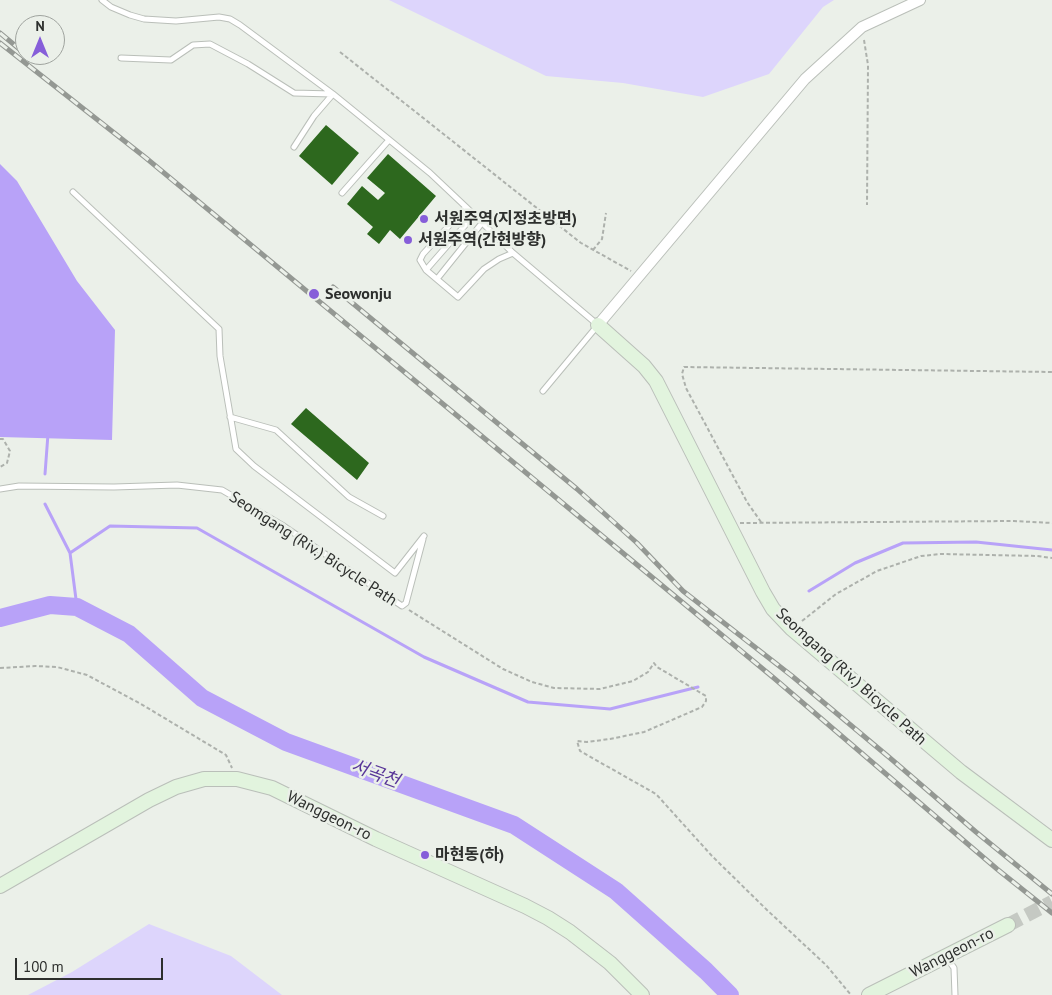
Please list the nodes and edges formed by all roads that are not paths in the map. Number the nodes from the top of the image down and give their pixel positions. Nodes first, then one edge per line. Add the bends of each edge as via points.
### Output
1 (102, 0) edge
2 (920, 0) edge
3 (121, 58) dead end
4 (333, 94) junction
5 (389, 140) junction
6 (294, 147) dead end
7 (73, 192) dead end
8 (342, 193) dead end
9 (466, 207) junction
10 (474, 216) junction
11 (482, 223) junction
12 (513, 253) junction
13 (426, 270) junction
14 (436, 279) junction
15 (598, 326) junction
16 (543, 391) dead end
17 (230, 417) junction
18 (0, 489) edge
19 (383, 516) dead end
20 (1052, 840) edge
21 (0, 886) edge
22 (1008, 925) tunnel mouth
23 (946, 956) junction
24 (642, 995) edge
25 (869, 995) edge
26 (955, 995) edge

1 - 4 lane via 144,20 176,21 211,16 230,20
2 - 15 street via 862,27 805,79
3 - 4 lane via 171,60 193,45 210,44 294,93
4 - 5 lane
4 - 6 lane
5 - 8 lane
5 - 9 lane
7 - 17 lane via 219,329
9 - 10 lane
9 - 13 lane via 421,257 420,262
10 - 11 lane
10 - 13 lane
11 - 12 lane
11 - 14 lane
12 - 14 lane via 484,269 458,297
12 - 15 lane
13 - 14 lane
15 - 16 lane
15 - 20 street, Seomgang (Riv.) Bicycle Path via 656,381 773,609 792,629 961,772
17 - 18 lane, Seomgang (Riv.) Bicycle Path via 236,449 395,573 424,536 406,603 402,606 282,525 222,490 177,485 19,486
17 - 19 lane via 276,430 349,497
21 - 24 street, Wanggeon-ro via 149,800 204,779 237,779 272,788 548,918 610,963
22 - 23 street, Wanggeon-ro
23 - 25 street, Wanggeon-ro
23 - 26 lane via 954,968

